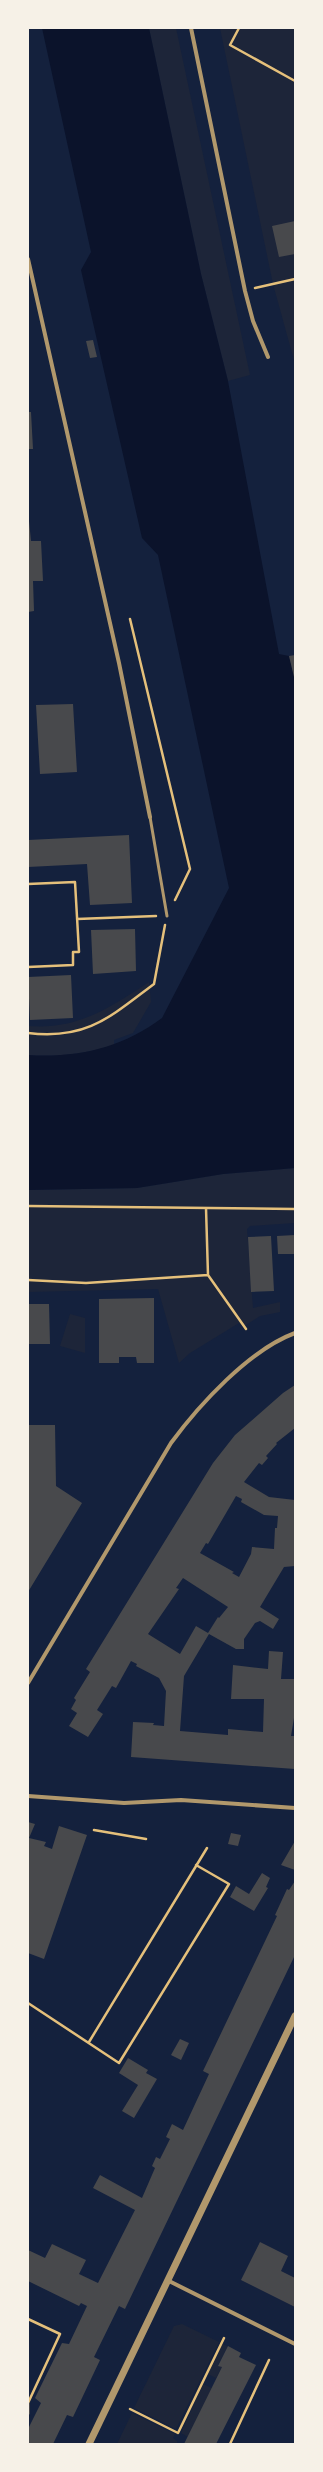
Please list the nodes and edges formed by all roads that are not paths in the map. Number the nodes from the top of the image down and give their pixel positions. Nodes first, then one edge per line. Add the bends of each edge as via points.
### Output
1 (191, 28) edge
2 (28, 259) edge
3 (268, 357) dead end
4 (150, 817) joint
5 (166, 916) road end
6 (295, 1333) edge
7 (28, 1683) edge
8 (28, 1796) edge
9 (295, 1808) edge
10 (295, 2016) edge
11 (167, 2280) junction
12 (295, 2344) edge
13 (89, 2444) edge

1 - 3 street via 245,291 253,321
2 - 4 street via 119,663
4 - 5 lane
6 - 7 street via 256,1356 219,1386 192,1414 171,1443
8 - 9 street via 124,1802 181,1800
10 - 11 street
11 - 12 street
11 - 13 street

